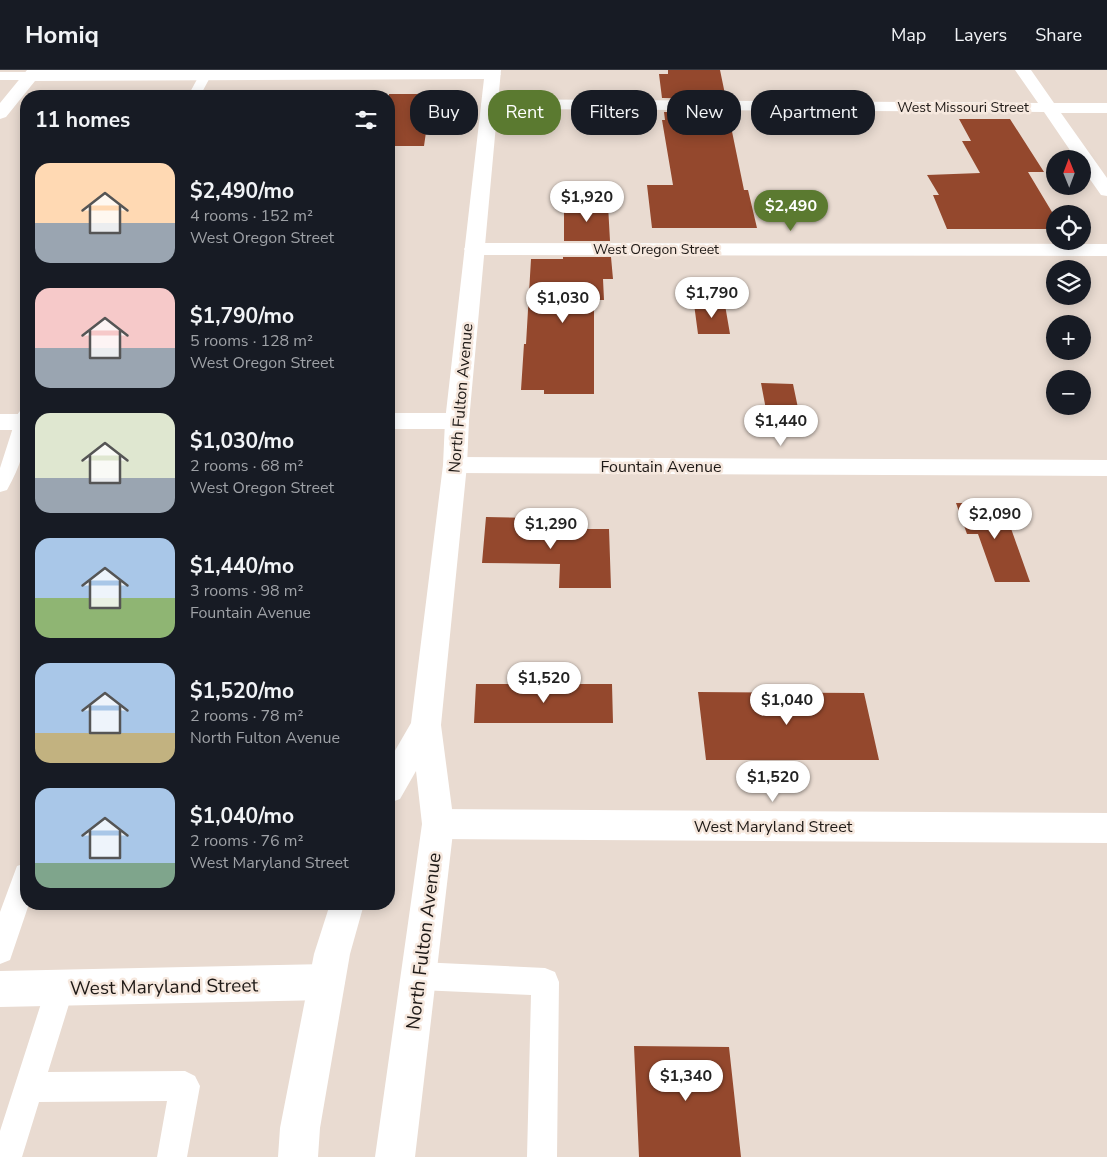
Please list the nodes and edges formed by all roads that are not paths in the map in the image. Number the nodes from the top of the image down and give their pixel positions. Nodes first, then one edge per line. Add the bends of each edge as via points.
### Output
1 (1023, 70) edge
2 (206, 72) edge
3 (406, 72) edge
4 (493, 72) edge
5 (32, 73) edge
6 (0, 76) edge
7 (197, 90) edge
8 (491, 90) edge
9 (561, 104) edge
10 (1050, 107) junction
11 (1107, 108) edge
12 (0, 114) edge
13 (488, 114) edge
14 (1107, 191) edge
15 (474, 249) junction
16 (1107, 250) edge
17 (19, 420) edge
18 (395, 421) edge
19 (457, 421) junction
20 (455, 465) junction
21 (1107, 468) edge
22 (0, 485) edge
23 (426, 725) junction
24 (395, 779) edge
25 (438, 824) junction
26 (1107, 828) edge
27 (20, 892) edge
28 (345, 910) edge
29 (0, 950) edge
30 (419, 976) junction
31 (327, 982) junction
32 (60, 988) junction
33 (0, 989) edge
34 (29, 1087) junction
35 (7, 1157) edge
36 (172, 1157) edge
37 (298, 1157) edge
38 (395, 1157) edge
39 (542, 1157) edge

1 - 10 street
2 - 3 street
2 - 5 street
2 - 7 lane
3 - 4 street
4 - 8 street, North Fulton Avenue
5 - 6 lane
5 - 12 street
9 - 10 street, West Missouri Street
10 - 11 street, West Missouri Street
10 - 14 street
13 - 15 street, North Fulton Avenue
15 - 16 street, West Oregon Street
15 - 19 street, North Fulton Avenue
17 - 22 lane via 10,467
18 - 19 street
19 - 20 street, North Fulton Avenue
20 - 21 street, Fountain Avenue
20 - 23 street, North Fulton Avenue
23 - 24 street, North Fulton Avenue
23 - 25 street, North Fulton Avenue
25 - 26 street, West Maryland Street
25 - 30 street, North Fulton Avenue
27 - 29 lane
28 - 31 street
30 - 38 street, North Fulton Avenue
30 - 39 lane via 545,982
31 - 32 street, West Maryland Street
31 - 37 street via 300,1128
32 - 33 street, West Maryland Street
32 - 34 lane
34 - 35 lane
34 - 36 lane via 185,1086

